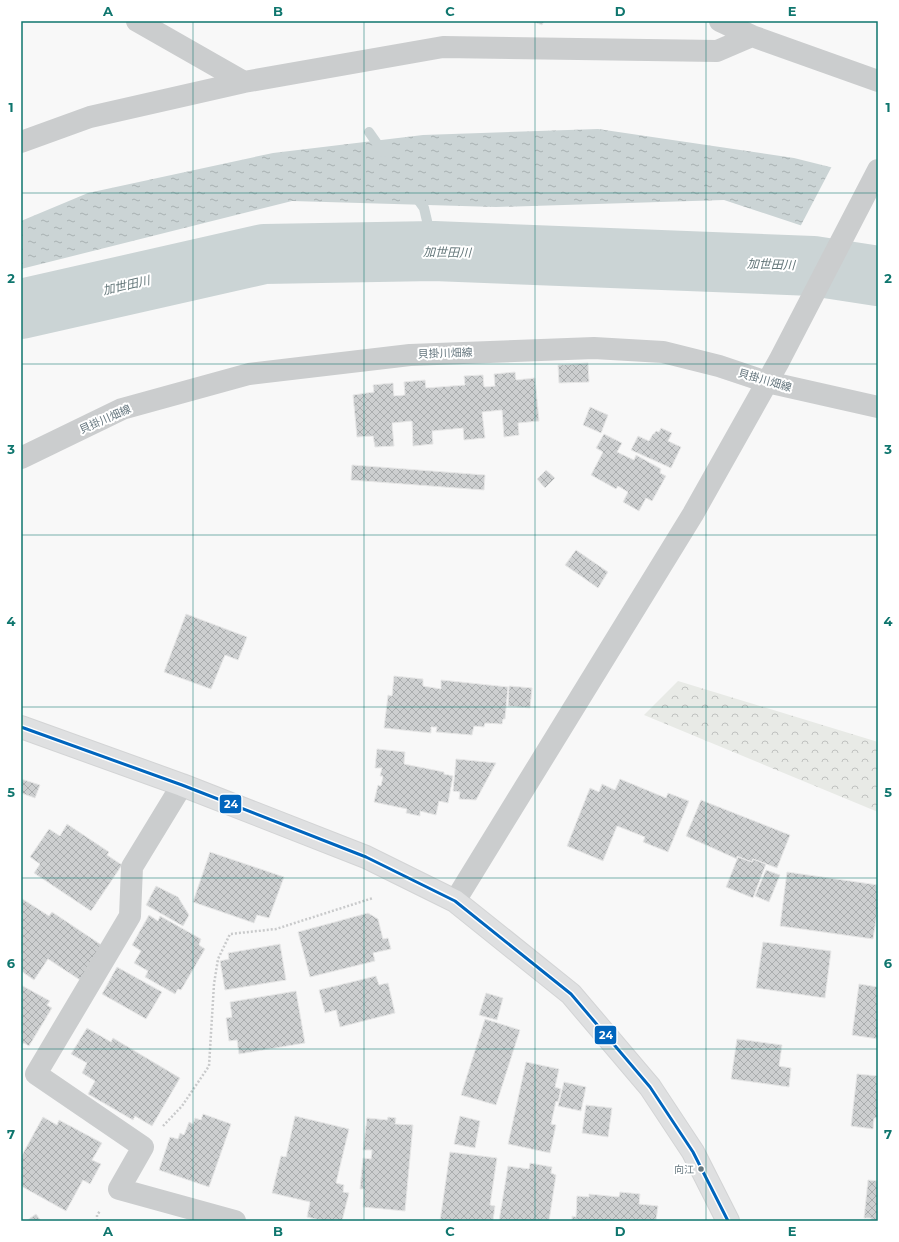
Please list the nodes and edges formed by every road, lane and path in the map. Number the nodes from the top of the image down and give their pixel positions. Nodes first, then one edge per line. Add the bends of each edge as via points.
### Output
1 (137, 21) edge
2 (720, 21) edge
3 (752, 36) junction
4 (878, 81) edge
5 (244, 82) junction
6 (21, 142) edge
7 (878, 170) edge
8 (767, 382) junction
9 (878, 407) edge
10 (21, 458) edge
11 (21, 727) edge
12 (182, 785) junction
13 (373, 898) dead end
14 (455, 901) junction
15 (143, 1147) junction
16 (235, 1221) edge
17 (728, 1221) edge

1 - 5 street
2 - 3 street
3 - 4 street
3 - 5 street via 717,51 443,47
5 - 6 street via 90,117
7 - 8 street
8 - 9 street, 貝掛川畑線
8 - 10 street, 貝掛川畑線 via 719,366 663,352 594,348 410,355 249,374 122,410
8 - 14 street via 693,514
11 - 12 main road
12 - 14 main road via 366,857
12 - 15 street via 132,867 130,916 36,1074
13 - 15 path via 276,930 230,934 218,959 214,984 210,1066 182,1106
14 - 17 main road via 571,994 650,1087 693,1152
15 - 16 street via 119,1189

